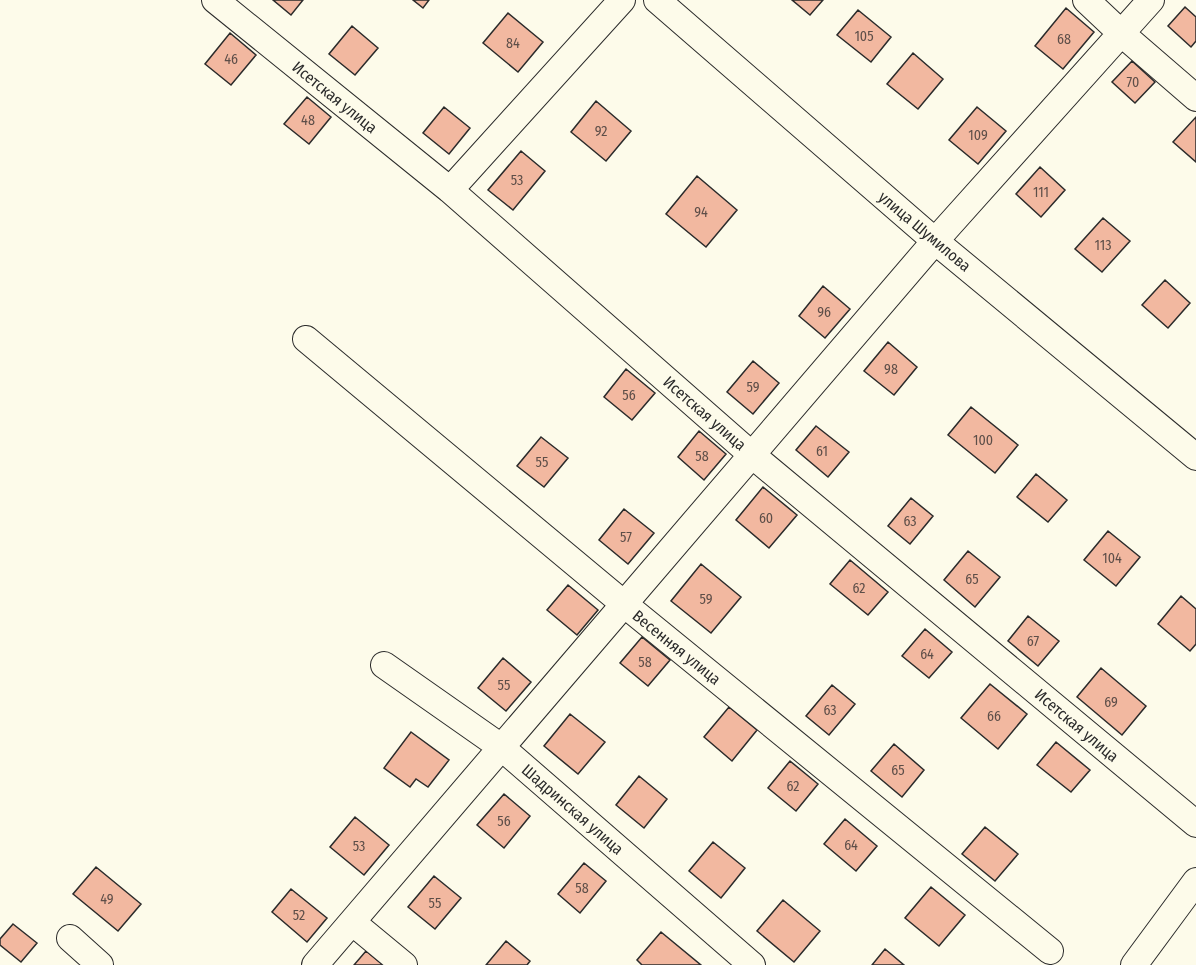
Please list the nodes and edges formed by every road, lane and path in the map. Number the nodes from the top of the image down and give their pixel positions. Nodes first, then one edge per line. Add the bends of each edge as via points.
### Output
1 (215, 0) edge
2 (621, 0) edge
3 (657, 0) edge
4 (1086, 0) edge
5 (1151, 0) edge
6 (1122, 34) junction
7 (1196, 98) edge
8 (450, 190) junction
9 (935, 241) junction
10 (306, 339) dead end
11 (752, 455) junction
12 (1196, 457) edge
13 (624, 604) junction
14 (384, 665) dead end
15 (501, 747) junction
16 (1196, 824) edge
17 (1196, 881) edge
18 (352, 922) junction
19 (70, 938) dead end
20 (1050, 951) dead end
21 (100, 965) edge
22 (315, 965) edge
23 (404, 965) edge
24 (752, 965) edge
25 (1134, 965) edge

1 - 8 street, Исетская улица
2 - 8 street
3 - 9 street, улица Шумилова
4 - 6 street
5 - 6 street
6 - 7 street
6 - 9 street
8 - 11 street, Исетская улица
9 - 11 street
9 - 12 street, улица Шумилова
10 - 13 street, Весенняя улица
11 - 13 street
11 - 16 street, Исетская улица
13 - 15 street
13 - 20 street, Весенняя улица
14 - 15 street, Шадринская улица
15 - 18 street
15 - 24 street, Шадринская улица
17 - 25 street
18 - 22 street
18 - 23 street
19 - 21 street

